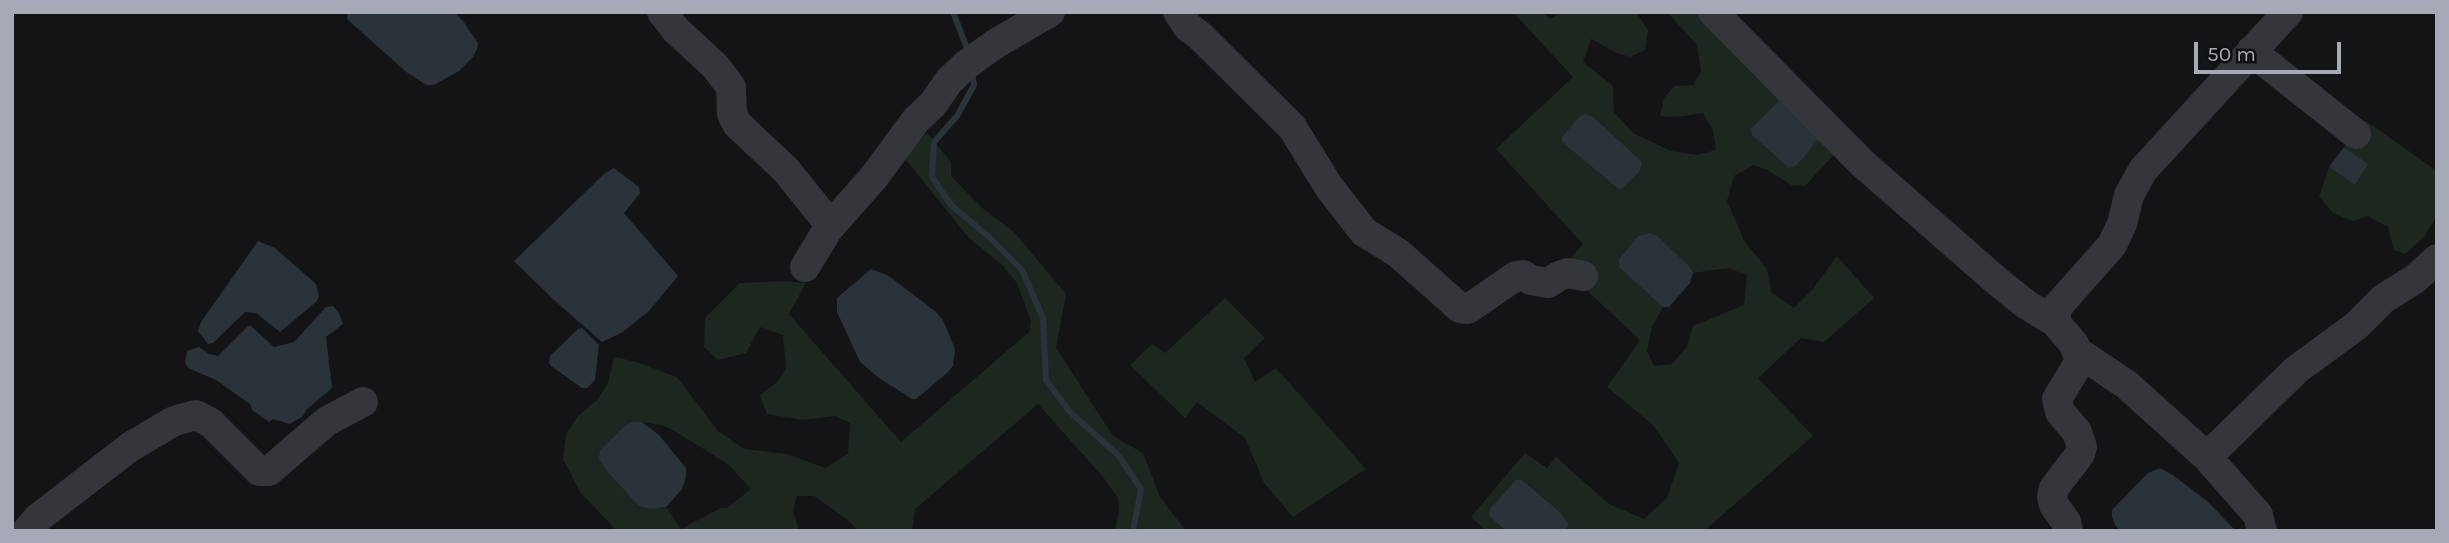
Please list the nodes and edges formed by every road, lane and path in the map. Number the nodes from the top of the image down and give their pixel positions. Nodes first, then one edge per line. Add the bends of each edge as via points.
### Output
1 (662, 12) edge
2 (1050, 12) edge
3 (1178, 12) edge
4 (1713, 12) edge
5 (2288, 12) edge
6 (2251, 51) junction
7 (2356, 134) dead end
8 (831, 226) junction
9 (2437, 259) edge
10 (805, 267) dead end
11 (1583, 276) dead end
12 (2055, 322) junction
13 (2078, 352) junction
14 (363, 402) dead end
15 (2207, 457) junction
16 (27, 531) edge
17 (2068, 531) edge
18 (2262, 531) edge

1 - 8 street via 731,87 737,124 786,170
2 - 8 street via 995,44 958,73
3 - 11 street via 1292,127 1364,232 1398,253 1460,308 1468,309 1516,276 1548,283 1559,276
4 - 12 street via 1872,173 1998,282
5 - 6 street
6 - 7 street
6 - 12 street via 2143,170 2129,195 2119,234 2057,307
8 - 10 street
9 - 15 street via 2296,370
12 - 13 street
13 - 15 street via 2127,385
13 - 17 street via 2076,370 2057,399 2082,447 2052,497
14 - 16 street via 327,421 269,471 259,471 211,423 196,415 174,421 130,446
15 - 18 street via 2258,515

